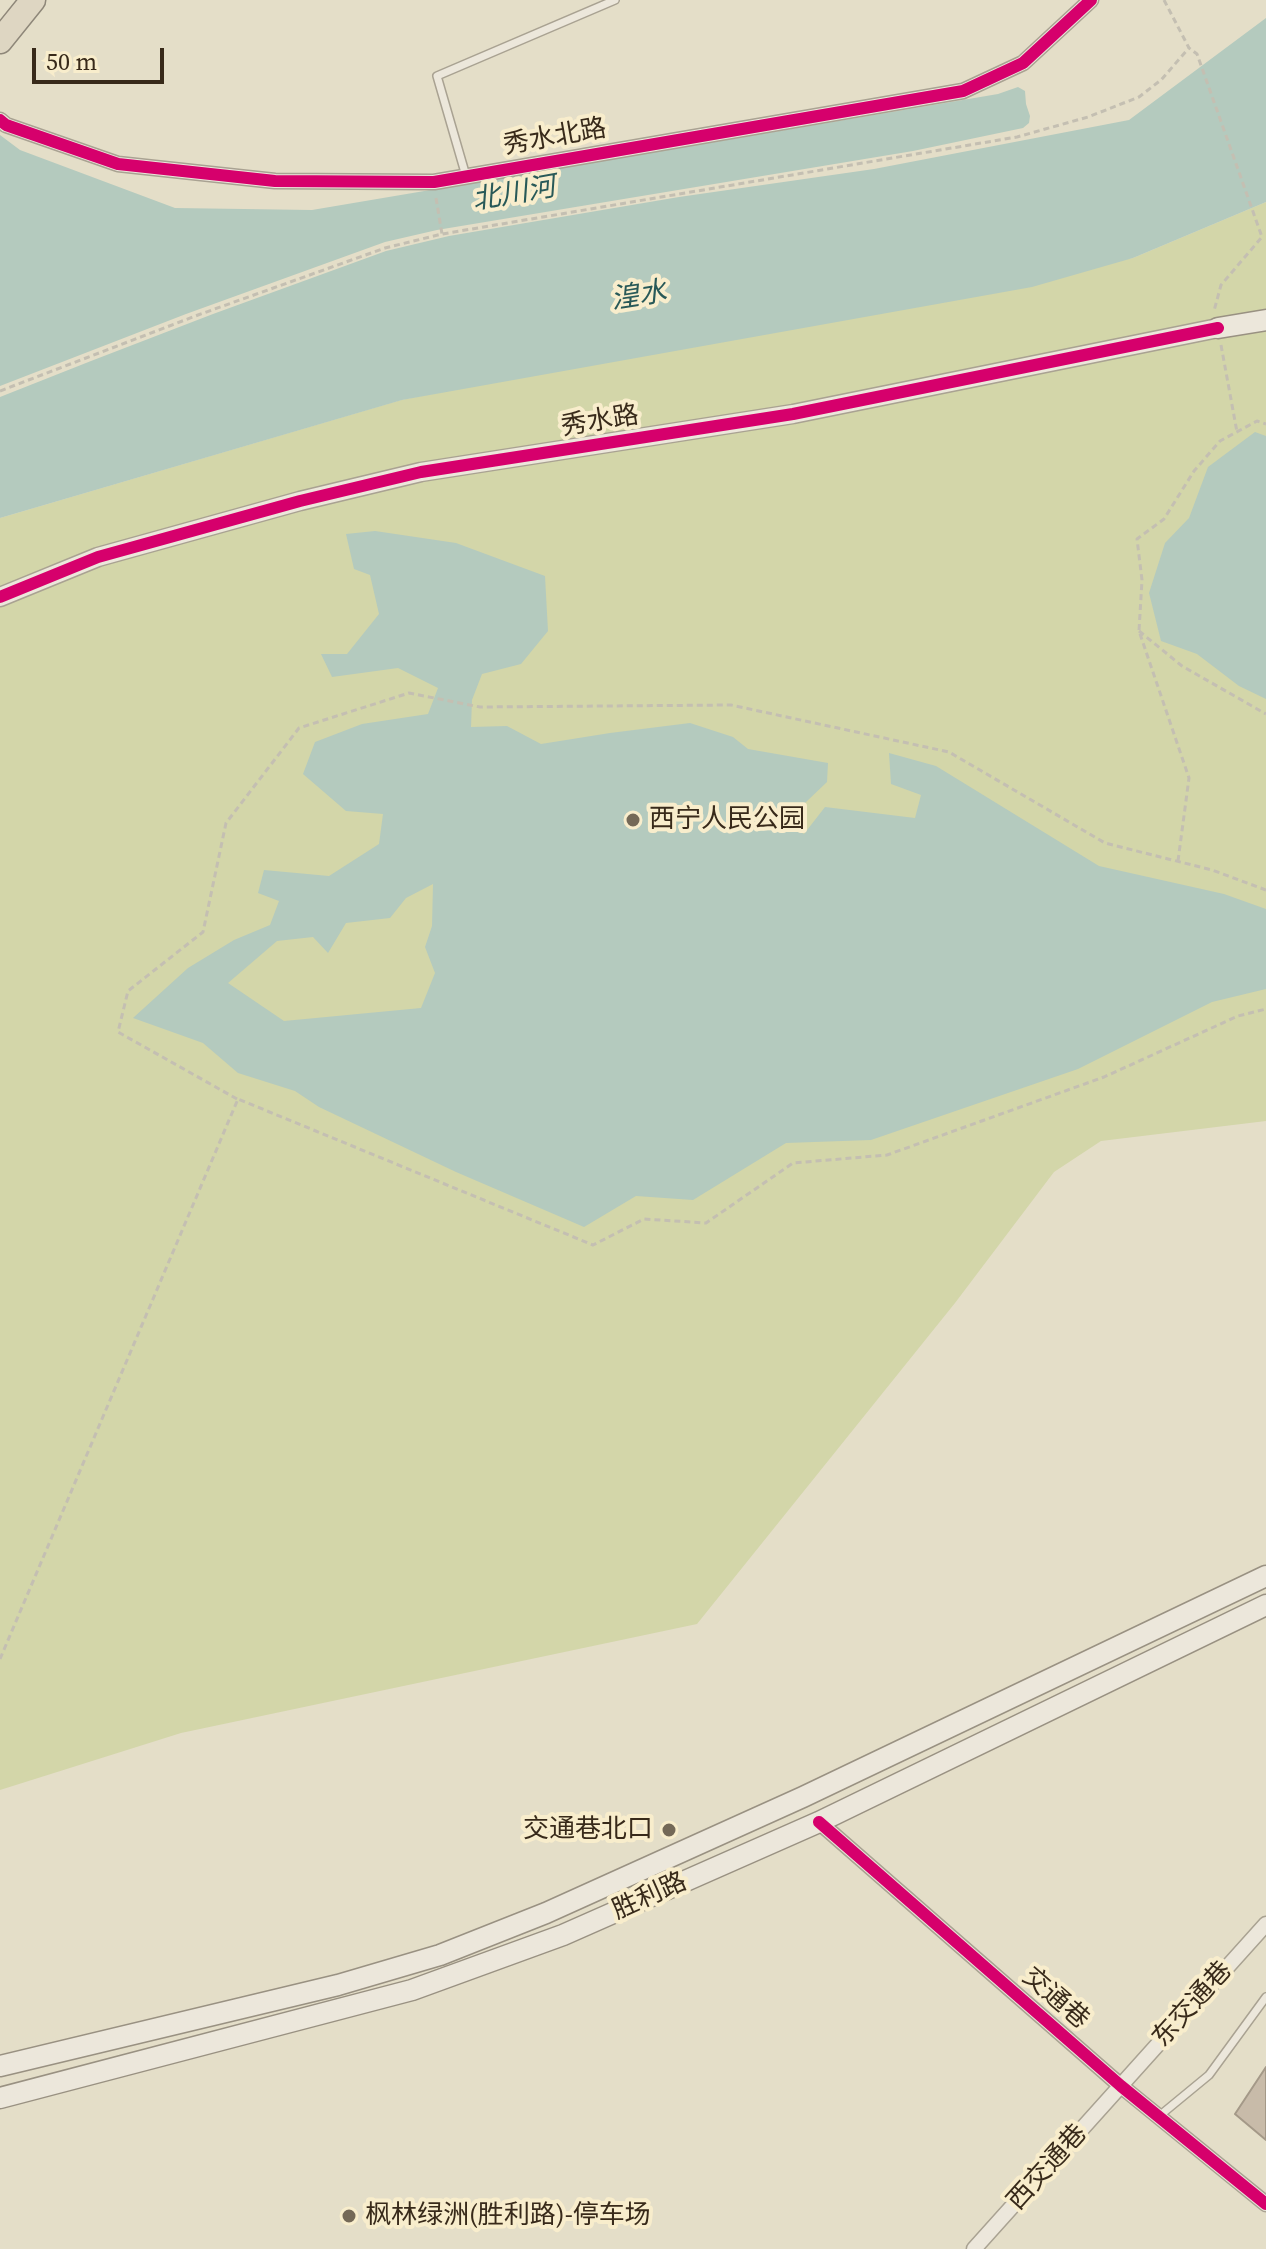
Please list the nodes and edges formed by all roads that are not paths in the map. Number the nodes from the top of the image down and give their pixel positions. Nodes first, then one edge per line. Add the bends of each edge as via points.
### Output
1 (33, 0) edge
2 (615, 0) edge
3 (1091, 0) edge
4 (0, 41) edge
5 (0, 120) edge
6 (466, 176) junction
7 (1266, 320) edge
8 (1218, 328) joint
9 (0, 597) edge
10 (1266, 1576) edge
11 (1266, 1605) edge
12 (819, 1822) junction
13 (1266, 1924) edge
14 (1266, 1997) edge
15 (0, 2066) edge
16 (1121, 2086) junction
17 (0, 2098) edge
18 (1158, 2117) junction
19 (1266, 2204) edge
20 (974, 2249) edge

1 - 4 highway
2 - 6 lane via 437,76
3 - 6 street, 秀水北路 via 1023,63 963,91
5 - 6 street, 秀水北路 via 118,164 275,181 434,182
7 - 8 main road, 秀水路
8 - 9 street, 秀水路 via 793,414 421,472 98,557
10 - 15 main road, 胜利路 via 803,1797 440,1955 338,1985
11 - 12 main road, 胜利路
12 - 16 street, 交通巷
12 - 17 main road, 胜利路 via 563,1935 412,1990
13 - 16 street, 东交通巷
14 - 18 lane via 1209,2075
16 - 18 street, 交通巷
16 - 20 street, 西交通巷
18 - 19 street, 交通巷

